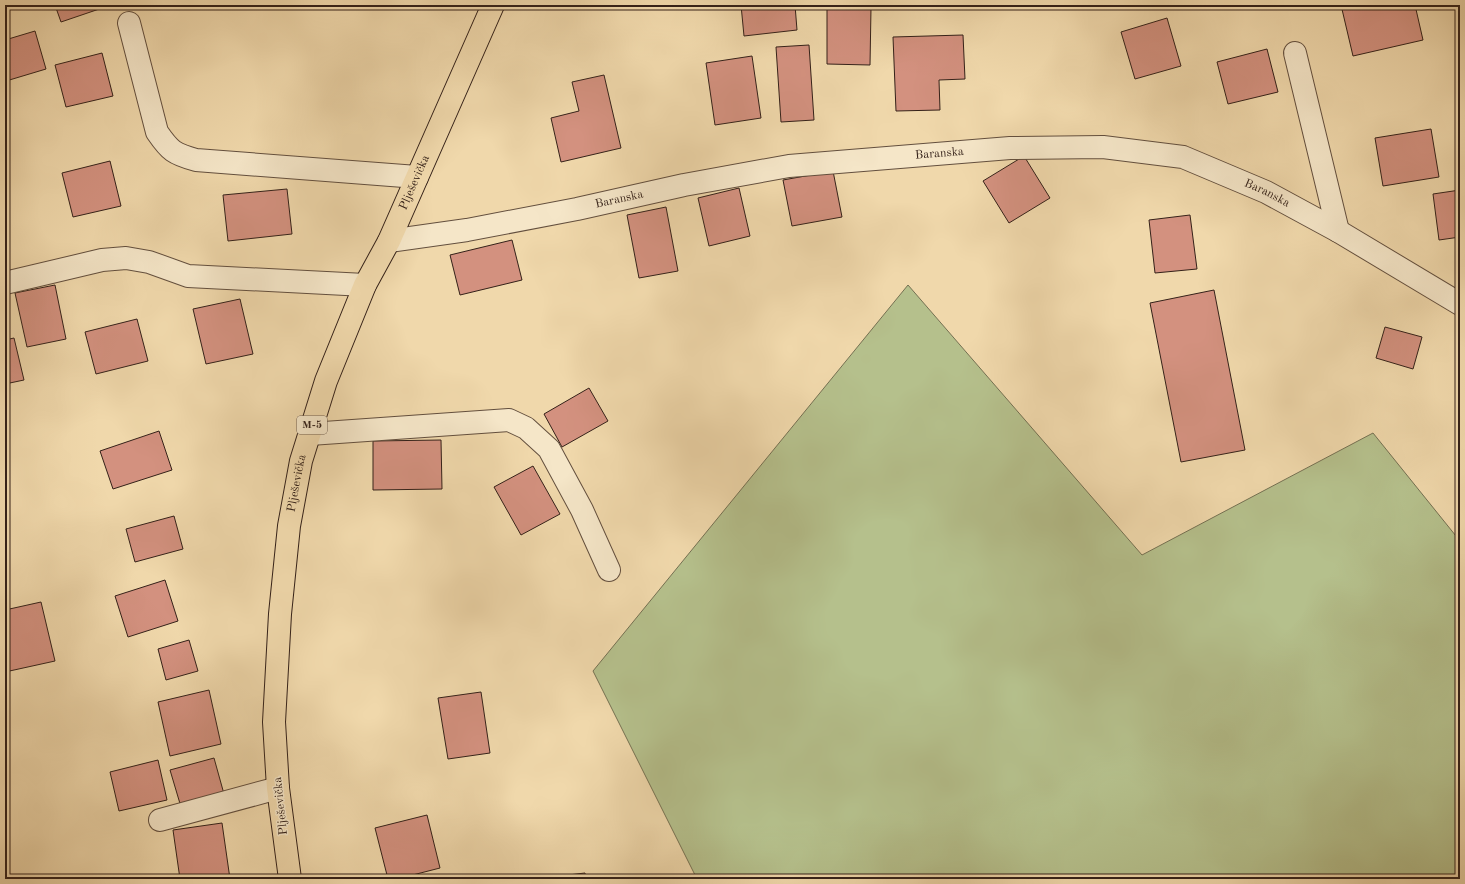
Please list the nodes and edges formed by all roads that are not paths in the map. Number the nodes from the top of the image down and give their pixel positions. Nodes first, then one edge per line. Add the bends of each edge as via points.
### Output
1 (493, 5) edge
2 (130, 23) dead end
3 (1295, 53) dead end
4 (417, 177) junction
5 (1338, 230) junction
6 (389, 241) junction
7 (5, 283) edge
8 (365, 285) junction
9 (1460, 304) edge
10 (310, 434) junction
11 (609, 570) dead end
12 (278, 788) junction
13 (160, 820) dead end
14 (290, 879) edge

1 - 4 main road, Plješevička / M-5
2 - 4 street via 157,132 178,155 196,160
3 - 5 street
4 - 6 main road, Plješevička / M-5
5 - 6 street, Baranska via 1266,192 1182,157 1103,147 1010,148 789,166 684,184 577,209
5 - 9 street, Baranska
6 - 8 main road, Plješevička / M-5
7 - 8 street via 102,260 126,258 149,262 188,276
8 - 10 main road, Plješevička / M-5 via 326,381
10 - 11 street via 509,420 526,428 549,449 582,510
10 - 12 main road, Plješevička / M-5 via 301,460 289,526 280,614 274,722
12 - 13 street
12 - 14 main road, Plješevička / M-5

